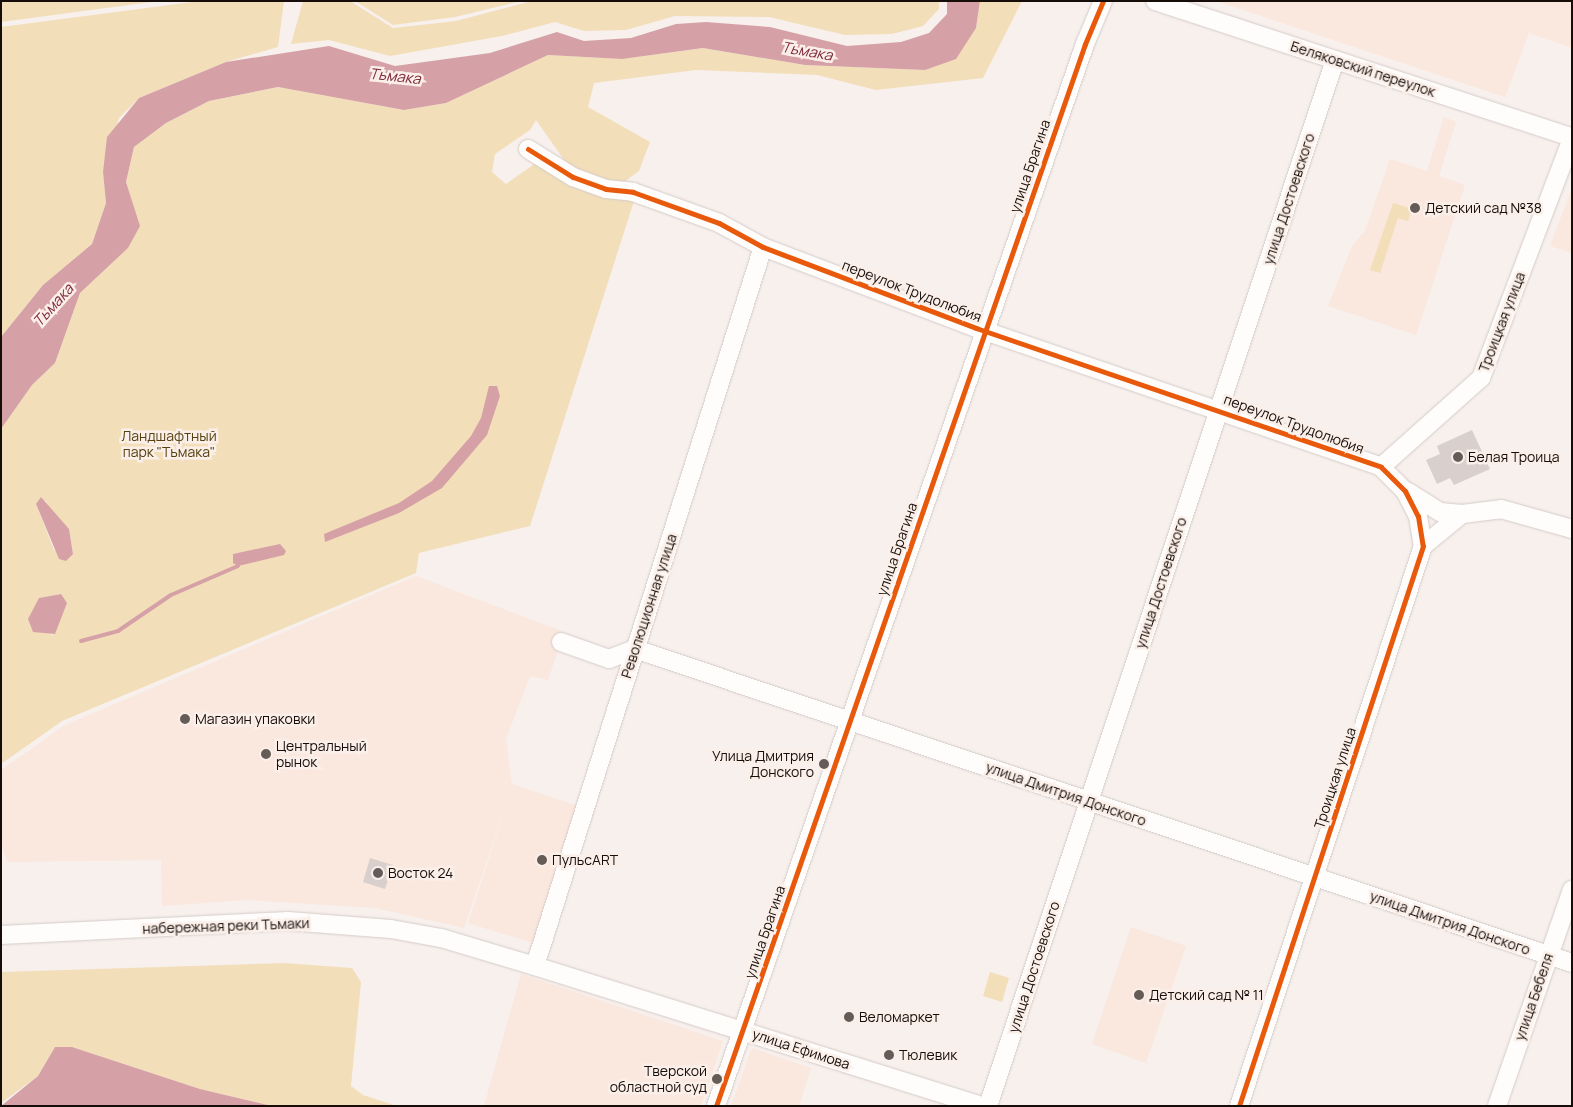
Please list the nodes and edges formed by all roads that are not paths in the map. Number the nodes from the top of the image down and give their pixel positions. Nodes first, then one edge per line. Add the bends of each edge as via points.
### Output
1 (1103, 1) edge
2 (1155, 1) edge
3 (1335, 60) junction
4 (1572, 138) edge
5 (528, 150) dead end
6 (763, 247) junction
7 (984, 331) junction
8 (1219, 409) junction
9 (1381, 467) junction
10 (1405, 491) junction
11 (1462, 514) junction
12 (1572, 529) edge
13 (1423, 546) junction
14 (561, 642) dead end
15 (635, 650) junction
16 (850, 722) junction
17 (1088, 802) junction
18 (1314, 878) junction
19 (1572, 890) edge
20 (1, 935) edge
21 (1548, 956) junction
22 (1572, 963) edge
23 (535, 966) junction
24 (743, 1031) junction
25 (716, 1106) edge
26 (982, 1106) edge
27 (988, 1106) edge
28 (1239, 1106) edge
29 (1497, 1106) edge

1 - 7 street, улица Брагина
2 - 3 street, Беляковский переулок
3 - 4 street, Беляковский переулок
3 - 8 street, улица Достоевского
4 - 9 street, Троицкая улица via 1481,378
5 - 6 street, переулок Трудолюбия via 573,177 606,189 633,192 719,223
6 - 7 street, переулок Трудолюбия
6 - 15 street, Революционная улица
7 - 8 street, переулок Трудолюбия
7 - 16 street, улица Брагина
8 - 9 street, переулок Трудолюбия
8 - 17 street, улица Достоевского
9 - 10 street, Троицкая улица
10 - 11 street via 1440,512
10 - 13 street, Троицкая улица via 1418,516
11 - 12 street via 1501,508
11 - 13 street
13 - 18 street, Троицкая улица
14 - 15 street via 608,659
15 - 16 street, улица Дмитрия Донского
15 - 23 street, Революционная улица
16 - 17 street, улица Дмитрия Донского
16 - 24 street, улица Брагина
17 - 18 street, улица Дмитрия Донского
17 - 27 street, улица Достоевского
18 - 21 street, улица Дмитрия Донского
18 - 28 street, Троицкая улица
19 - 21 street, улица Бебеля
20 - 23 street, набережная реки Тьмаки via 288,921 392,929 441,938
21 - 22 street, улица Дмитрия Донского
21 - 29 street, улица Бебеля
23 - 24 street, улица Ефимова
24 - 25 street, улица Брагина
24 - 26 street, улица Ефимова

